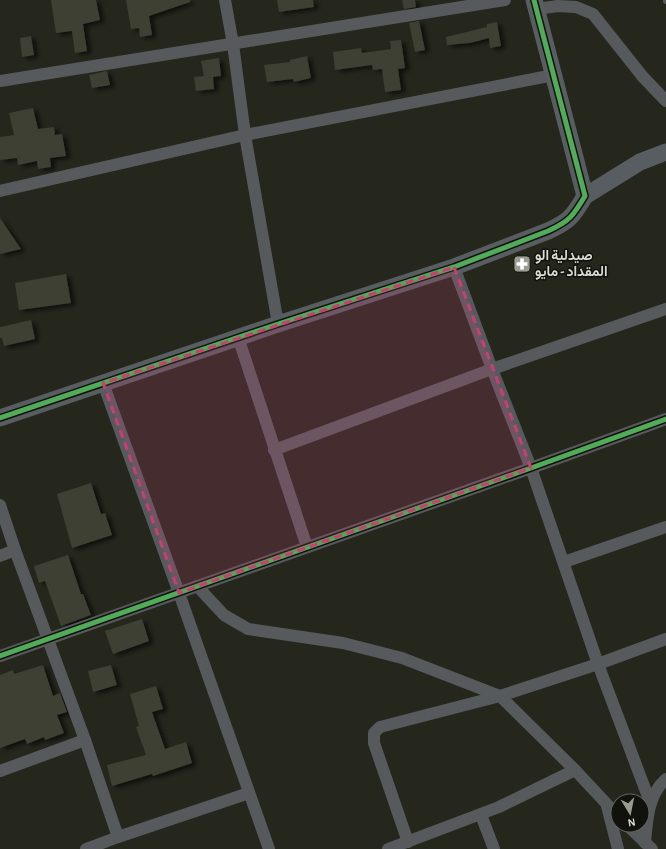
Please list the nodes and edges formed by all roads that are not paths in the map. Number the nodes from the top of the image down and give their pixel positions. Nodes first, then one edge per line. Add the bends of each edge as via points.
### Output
1 (225, 0) edge
2 (505, 0) edge
3 (535, 5) edge
4 (233, 44) junction
5 (554, 75) junction
6 (0, 81) edge
7 (666, 101) edge
8 (245, 135) junction
9 (666, 152) edge
10 (0, 191) edge
11 (585, 196) junction
12 (454, 267) junction
13 (666, 309) edge
14 (278, 324) junction
15 (238, 338) junction
16 (492, 369) junction
17 (102, 383) junction
18 (0, 418) edge
19 (666, 419) edge
20 (274, 450) junction
21 (531, 468) junction
22 (0, 505) edge
23 (666, 527) edge
24 (307, 547) junction
25 (15, 550) junction
26 (0, 556) edge
27 (564, 562) junction
28 (197, 586) junction
29 (179, 593) junction
30 (48, 639) junction
31 (666, 639) edge
32 (0, 656) edge
33 (598, 664) junction
34 (500, 696) junction
35 (85, 740) junction
36 (575, 770) junction
37 (0, 771) edge
38 (666, 779) edge
39 (249, 793) junction
40 (647, 793) edge
41 (650, 802) edge
42 (607, 804) junction
43 (610, 807) edge
44 (482, 815) junction
45 (635, 833) edge
46 (649, 833) edge
47 (118, 837) junction
48 (408, 842) junction
49 (649, 846) edge
50 (86, 849) edge
51 (268, 849) edge
52 (388, 849) edge
53 (494, 849) edge
54 (618, 849) edge

1 - 4 street
2 - 4 street
3 - 5 street
3 - 7 street via 576,7 592,14
4 - 6 street
4 - 8 street
5 - 8 street
5 - 11 street
8 - 10 street
8 - 14 street
9 - 11 street via 640,162
11 - 12 street via 573,216 562,225
12 - 14 street
12 - 16 street
13 - 16 street
14 - 15 street
15 - 17 street
15 - 20 street
16 - 20 street
16 - 21 street
17 - 18 street
17 - 29 street
19 - 21 street
20 - 24 street
21 - 24 street
21 - 27 street
22 - 25 street
23 - 27 street
24 - 28 street
25 - 26 street
25 - 30 street
27 - 33 street
28 - 29 street
28 - 34 street via 224,615 248,629 343,644 402,658
29 - 30 street
29 - 39 street
30 - 32 street
30 - 35 street
31 - 33 street
33 - 34 street
33 - 40 street
34 - 36 street
34 - 48 street via 380,727 374,733 374,744
35 - 37 street
35 - 47 street
36 - 42 street
36 - 44 street
38 - 41 street via 660,784
39 - 47 street
39 - 51 street
42 - 43 street
42 - 54 street
44 - 48 street
44 - 53 street
45 - 49 street
46 - 49 street
47 - 50 street
48 - 52 street

